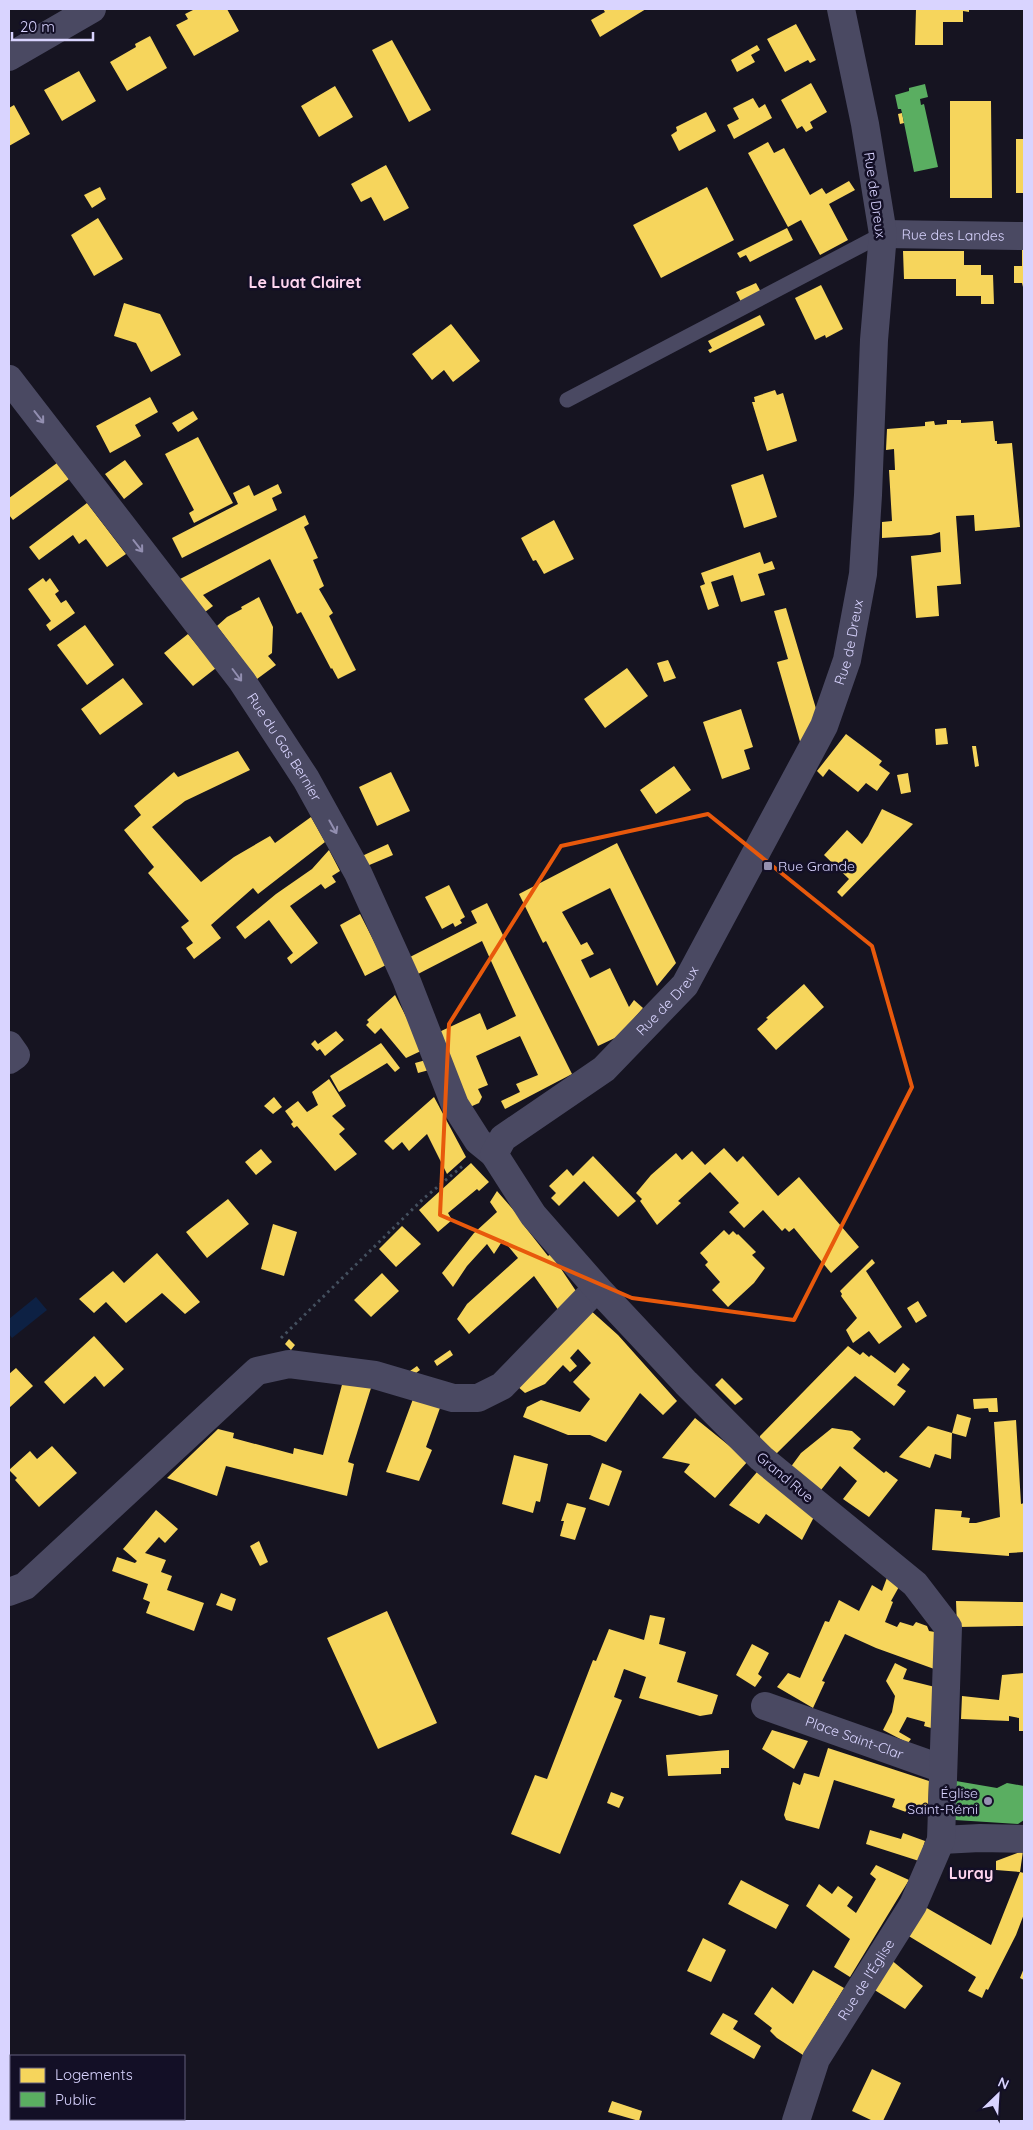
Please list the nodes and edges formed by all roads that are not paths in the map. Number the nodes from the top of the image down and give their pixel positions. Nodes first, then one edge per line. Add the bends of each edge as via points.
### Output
1 (92, 9) edge
2 (841, 9) edge
3 (9, 57) edge
4 (883, 234) junction
5 (1024, 236) edge
6 (9, 379) edge
7 (567, 400) dead end
8 (9, 1046) edge
9 (9, 1060) edge
10 (494, 1154) junction
11 (597, 1288) junction
12 (17, 1589) edge
13 (765, 1706) dead end
14 (943, 1769) junction
15 (1024, 1839) edge
16 (941, 1840) junction
17 (796, 2121) edge

1 - 3 street
2 - 4 street, Rue de Dreux
4 - 5 street, Rue des Landes
4 - 7 lane
4 - 10 street, Rue de Dreux via 874,340 863,574 847,660 824,726 685,985 604,1069 503,1138
6 -> 10 street, Rue du Gas Bernier via 242,681 306,779 358,873 406,979 454,1105 478,1141
8 - 9 street via 16,1055
10 - 11 street, Grand Rue via 533,1215
11 - 12 street via 502,1386 478,1398 454,1398 375,1375 289,1364 257,1371
11 - 14 street, Grand Rue via 761,1458 915,1584 948,1627
13 - 14 street, Place Saint-Clar
14 - 16 street, Grand Rue
15 - 16 street
16 - 17 street, Rue de l'Église via 913,1904 816,2059

